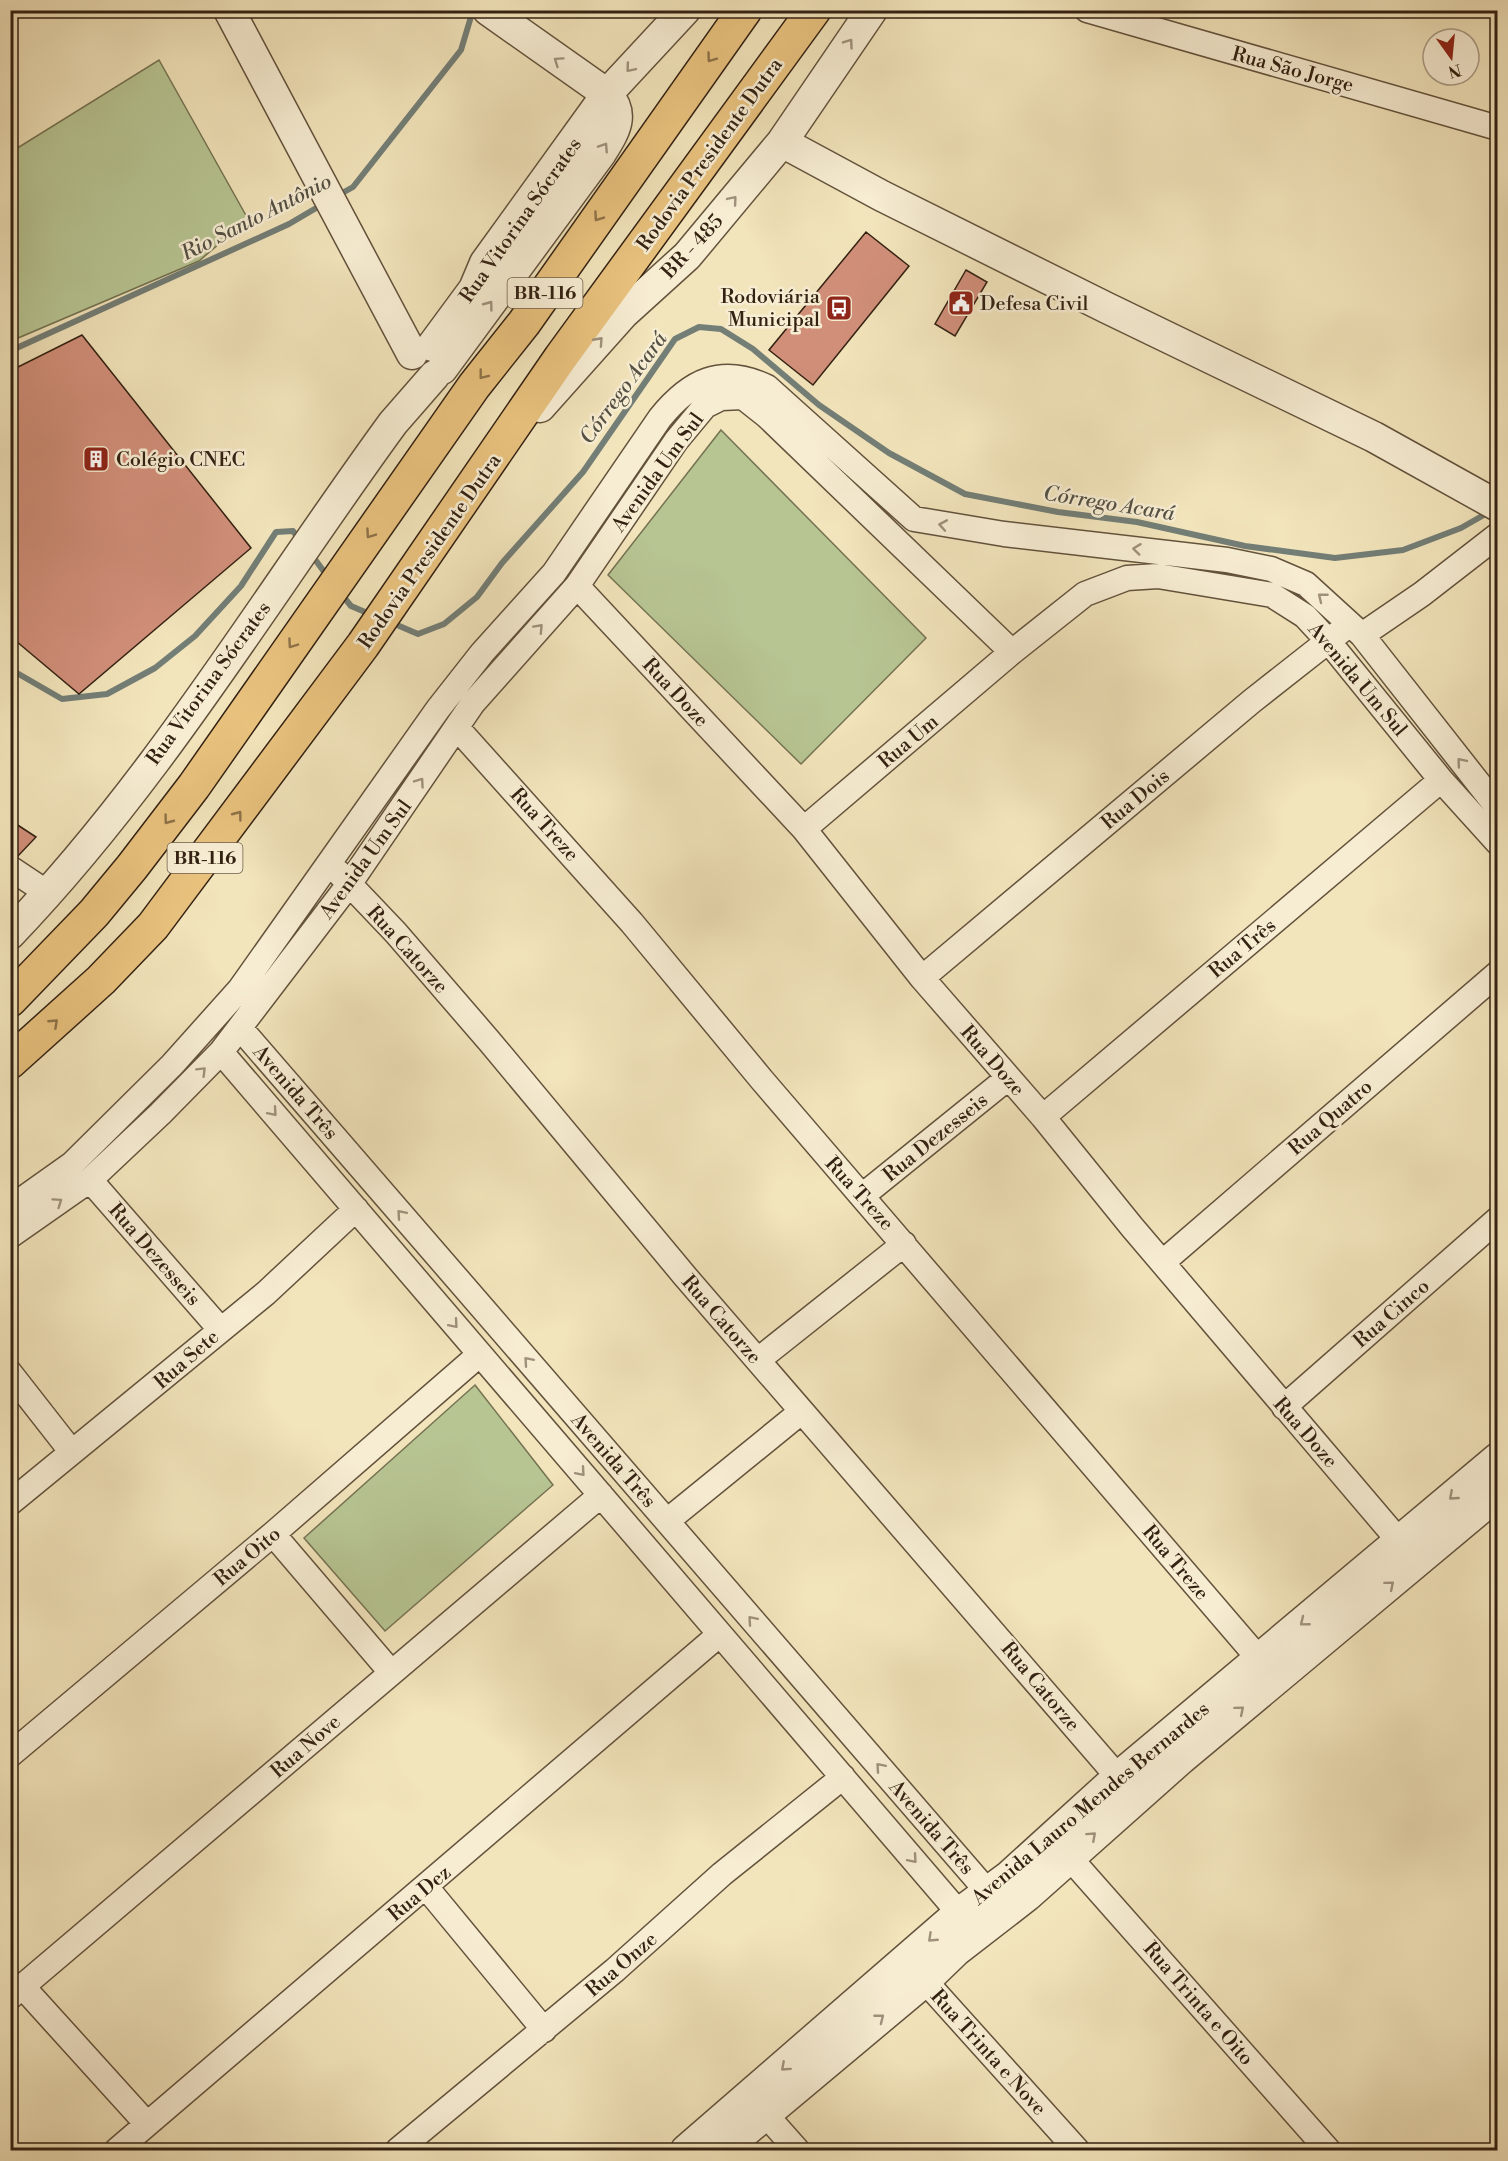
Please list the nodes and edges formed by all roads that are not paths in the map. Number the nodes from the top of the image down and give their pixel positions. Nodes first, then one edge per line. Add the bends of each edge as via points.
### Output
1 (229, 10) edge
2 (488, 10) edge
3 (685, 10) edge
4 (745, 10) edge
5 (814, 10) edge
6 (872, 10) edge
7 (1088, 10) edge
8 (607, 94) junction
9 (1497, 128) edge
10 (782, 142) junction
11 (422, 357) junction
12 (490, 463) junction
13 (1493, 503) edge
14 (914, 519) junction
15 (1497, 536) edge
16 (898, 540) junction
17 (1227, 560) junction
18 (577, 586) junction
19 (1222, 586) junction
20 (1356, 629) junction
21 (1329, 642) junction
22 (1012, 652) junction
23 (1396, 677) junction
24 (1372, 696) junction
25 (458, 729) junction
26 (1441, 780) junction
27 (370, 808) junction
28 (1497, 808) edge
29 (391, 823) junction
30 (804, 829) junction
31 (1497, 843) edge
32 (328, 862) junction
33 (10, 868) edge
34 (350, 883) junction
35 (48, 894) junction
36 (10, 934) edge
37 (278, 936) junction
38 (296, 953) junction
39 (1497, 973) edge
40 (922, 978) junction
41 (10, 1000) edge
42 (241, 1029) junction
43 (221, 1052) junction
44 (10, 1062) edge
45 (1008, 1078) junction
46 (145, 1091) junction
47 (160, 1114) junction
48 (1043, 1117) junction
49 (327, 1129) junction
50 (307, 1152) junction
51 (90, 1180) junction
52 (862, 1196) junction
53 (10, 1208) edge
54 (356, 1209) junction
55 (1497, 1219) edge
56 (12, 1231) edge
57 (904, 1244) junction
58 (1163, 1262) junction
59 (451, 1272) junction
60 (427, 1292) junction
61 (220, 1329) junction
62 (480, 1354) junction
63 (758, 1360) junction
64 (10, 1373) edge
65 (548, 1384) junction
66 (1284, 1407) junction
67 (526, 1408) junction
68 (801, 1412) junction
69 (71, 1451) junction
70 (1497, 1458) edge
71 (1497, 1494) edge
72 (601, 1495) junction
73 (10, 1503) edge
74 (667, 1521) junction
75 (273, 1534) junction
76 (1400, 1542) junction
77 (704, 1563) junction
78 (678, 1585) junction
79 (1338, 1612) junction
80 (720, 1634) junction
81 (1260, 1660) junction
82 (390, 1671) junction
83 (815, 1693) junction
84 (790, 1716) junction
85 (1207, 1720) junction
86 (10, 1755) edge
87 (843, 1777) junction
88 (1118, 1777) junction
89 (918, 1812) junction
90 (892, 1834) junction
91 (1069, 1857) junction
92 (426, 1887) junction
93 (1007, 1888) junction
94 (969, 1923) junction
95 (925, 1981) junction
96 (17, 1992) edge
97 (847, 2028) junction
98 (544, 2030) junction
99 (766, 2115) junction
100 (147, 2124) junction
101 (117, 2151) edge
102 (398, 2151) edge
103 (686, 2151) edge
104 (723, 2151) edge
105 (797, 2151) edge
106 (1077, 2151) edge
107 (1328, 2151) edge

1 - 11 street via 338,218
8 -> 2 street
3 -> 8 street
4 -> 41 highway, BR-116 via 194,786 94,913
5 - 12 highway, Rodovia Presidente Dutra / BR-116 via 561,357
10 -> 6 street, BR - 485
7 - 9 street, Rua São Jorge
8 - 11 street, Rua Vitorina Sócrates via 618,110 614,132
12 -> 10 street, BR - 485 via 623,314 687,256
10 - 13 street via 882,196 1374,437
11 - 35 street, Rua Vitorina Sócrates via 393,423 108,823
44 -> 12 highway, Rodovia Presidente Dutra / BR-116 via 101,980 153,926 278,763
14 - 16 street
17 -> 14 street, Avenida Um Sul via 1004,534
14 - 27 street, Avenida Um Sul via 767,387 726,377 711,378 694,386 660,418 554,573 438,709
15 - 20 street, Rua Dois via 1422,594
16 - 18 street, Avenida Um Sul via 761,411 743,397 733,396 705,406 676,441
16 - 22 street, Avenida Um Sul
17 - 19 street
20 -> 17 street, Avenida Um Sul via 1320,595 1289,575
25 -> 18 street, Avenida Um Sul via 473,702
18 - 30 street, Rua Doze
19 - 21 street, Avenida Um Sul via 1257,590 1285,601
19 - 22 street, Avenida Um Sul via 1158,576 1113,582 1085,594
20 - 21 street, Rua Dois
20 - 23 street, Avenida Um Sul
21 - 24 street, Avenida Um Sul
21 - 40 street, Rua Dois via 1252,701
22 - 30 street, Rua Um
23 - 24 street
28 -> 23 street, Avenida Um Sul
24 - 26 street, Avenida Um Sul
29 -> 25 street, Avenida Um Sul
25 - 52 street, Rua Treze via 632,922
26 - 31 street, Avenida Um Sul
26 - 48 street, Rua Três
27 - 29 street
27 - 32 street, Avenida Um Sul
29 - 34 street, Avenida Um Sul
30 - 40 street, Rua Doze
32 - 34 street, Rua Catorze
32 - 37 street, Avenida Um Sul
33 - 35 street
34 - 38 street, Avenida Um Sul
34 - 63 street, Rua Catorze via 490,1042
35 - 36 street, Rua Vitorina Sócrates
37 - 38 street
37 - 46 street, Avenida Um Sul via 240,989
38 - 42 street, Avenida Um Sul
39 - 58 street, Rua Quatro
40 - 45 street, Rua Doze
42 - 43 street, Avenida Um Sul
42 - 49 street, Avenida Três
47 -> 43 street, Avenida Um Sul
43 -> 50 street, Avenida Três
45 - 48 street, Rua Doze
45 - 52 street, Rua Dezesseis
46 - 47 street
46 - 53 street, Avenida Um Sul via 72,1164
47 - 51 street, Avenida Um Sul
48 - 58 street, Rua Doze
49 - 50 street
59 -> 49 street, Avenida Três
50 - 54 street, Avenida Três
56 -> 51 street, Avenida Um Sul
51 - 61 street, Rua Dezesseis
52 - 57 street, Rua Treze
54 - 60 street, Avenida Três
54 - 61 street, Rua Sete via 274,1286
55 - 66 street, Rua Cinco
57 - 63 street
57 - 81 street, Rua Treze
58 - 66 street, Rua Doze
59 - 60 street
65 -> 59 street, Avenida Três
60 -> 62 street, Avenida Três
61 - 69 street, Rua Sete
62 - 67 street, Avenida Três
62 - 75 street, Rua Oito
63 - 68 street, Rua Catorze
64 - 69 street
65 - 67 street
65 - 74 street, Avenida Três
66 - 76 street, Rua Doze
67 -> 72 street, Avenida Três
68 - 74 street
68 - 88 street, Rua Catorze
69 - 73 street, Rua Sete
70 -> 76 street, Avenida Lauro Mendes Bernardes
79 -> 71 street, Avenida Lauro Mendes Bernardes
72 - 78 street, Avenida Três
72 - 82 street, Rua Nove
74 - 77 street, Avenida Três
75 - 82 street
75 - 86 street, Rua Oito
76 - 79 street, Avenida Lauro Mendes Bernardes
77 - 78 street
83 -> 77 street, Avenida Três
78 - 80 street, Avenida Três
79 -> 81 street, Avenida Lauro Mendes Bernardes
85 -> 79 street, Avenida Lauro Mendes Bernardes
80 - 84 street, Avenida Três
80 - 92 street, Rua Dez
81 - 85 street, Avenida Lauro Mendes Bernardes
82 - 96 street, Rua Nove
83 - 84 street
89 -> 83 street, Avenida Três
84 - 87 street, Avenida Três
85 - 88 street, Avenida Lauro Mendes Bernardes
91 -> 85 street, Avenida Lauro Mendes Bernardes
87 - 90 street, Avenida Três
87 - 98 street, Rua Onze via 722,1874
88 - 93 street, Avenida Lauro Mendes Bernardes
89 - 90 street
89 - 93 street, Avenida Três
90 -> 94 street, Avenida Três
91 - 93 street, Avenida Lauro Mendes Bernardes
91 - 107 street, Rua Trinta e Oito
92 - 98 street
92 - 100 street, Rua Dez
93 - 94 street, Avenida Lauro Mendes Bernardes
93 - 94 street, Avenida Lauro Mendes Bernardes
94 - 95 street, Avenida Lauro Mendes Bernardes
94 -> 97 street, Avenida Lauro Mendes Bernardes
97 -> 95 street, Avenida Lauro Mendes Bernardes
95 - 106 street, Rua Trinta e Nove
96 - 100 street
97 - 99 street, Avenida Lauro Mendes Bernardes
97 -> 103 street, Avenida Lauro Mendes Bernardes
98 - 102 street, Rua Onze
99 - 104 street, Avenida Lauro Mendes Bernardes
99 - 105 street
100 - 101 street, Rua Dez

